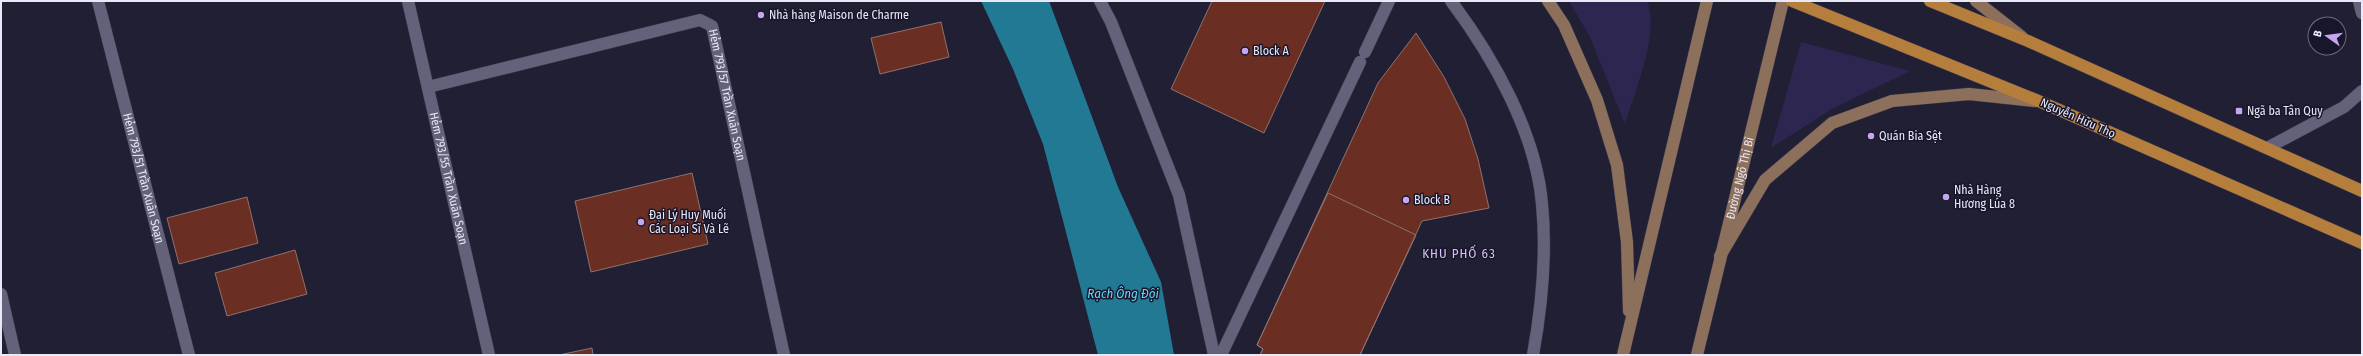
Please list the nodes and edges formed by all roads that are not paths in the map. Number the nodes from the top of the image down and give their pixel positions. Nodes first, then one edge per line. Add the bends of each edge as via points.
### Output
1 (98, 1) edge
2 (408, 1) edge
3 (1100, 1) edge
4 (1389, 1) edge
5 (1452, 1) edge
6 (1548, 1) edge
7 (1707, 1) edge
8 (1783, 1) edge
9 (1792, 1) edge
10 (1930, 1) edge
11 (1976, 1) edge
12 (2359, 1) edge
13 (2362, 13) edge
14 (2028, 41) junction
15 (428, 87) junction
16 (2362, 91) edge
17 (2041, 102) junction
18 (2267, 148) junction
19 (2362, 191) edge
20 (2362, 243) edge
21 (1720, 256) junction
22 (1, 294) edge
23 (1630, 327) junction
24 (16, 355) edge
25 (189, 355) edge
26 (489, 355) edge
27 (784, 355) edge
28 (1214, 355) edge
29 (1221, 355) edge
30 (1533, 355) edge
31 (1623, 355) edge
32 (1697, 355) edge

1 - 25 street, Hẻm 793/51 Trần Xuân Soạn
2 - 15 street, Hẻm 793/55 Trần Xuân Soạn
3 - 28 street via 1111,22 1179,195
4 - 29 street
5 - 30 street via 1470,25 1505,86 1532,152 1542,202 1545,241
6 - 23 street via 1564,25 1596,100 1617,165 1627,242
7 - 23 street
8 - 21 street, Đường Ngô Thị Bì
9 - 17 main road, Nguyễn Hữu Thọ
10 - 14 main road
11 - 14 street
12 - 13 street
14 - 18 main road
15 - 26 street, Hẻm 793/55 Trần Xuân Soạn
15 - 27 street, Hẻm 793/57 Trần Xuân Soạn via 700,20 712,26
16 - 18 street via 2344,107
17 - 20 main road, Nguyễn Hữu Thọ
17 - 21 street via 1969,94 1892,102 1832,123 1766,180
18 - 19 main road
21 - 32 street, Đường Ngô Thị Bì
22 - 24 street
23 - 31 street

